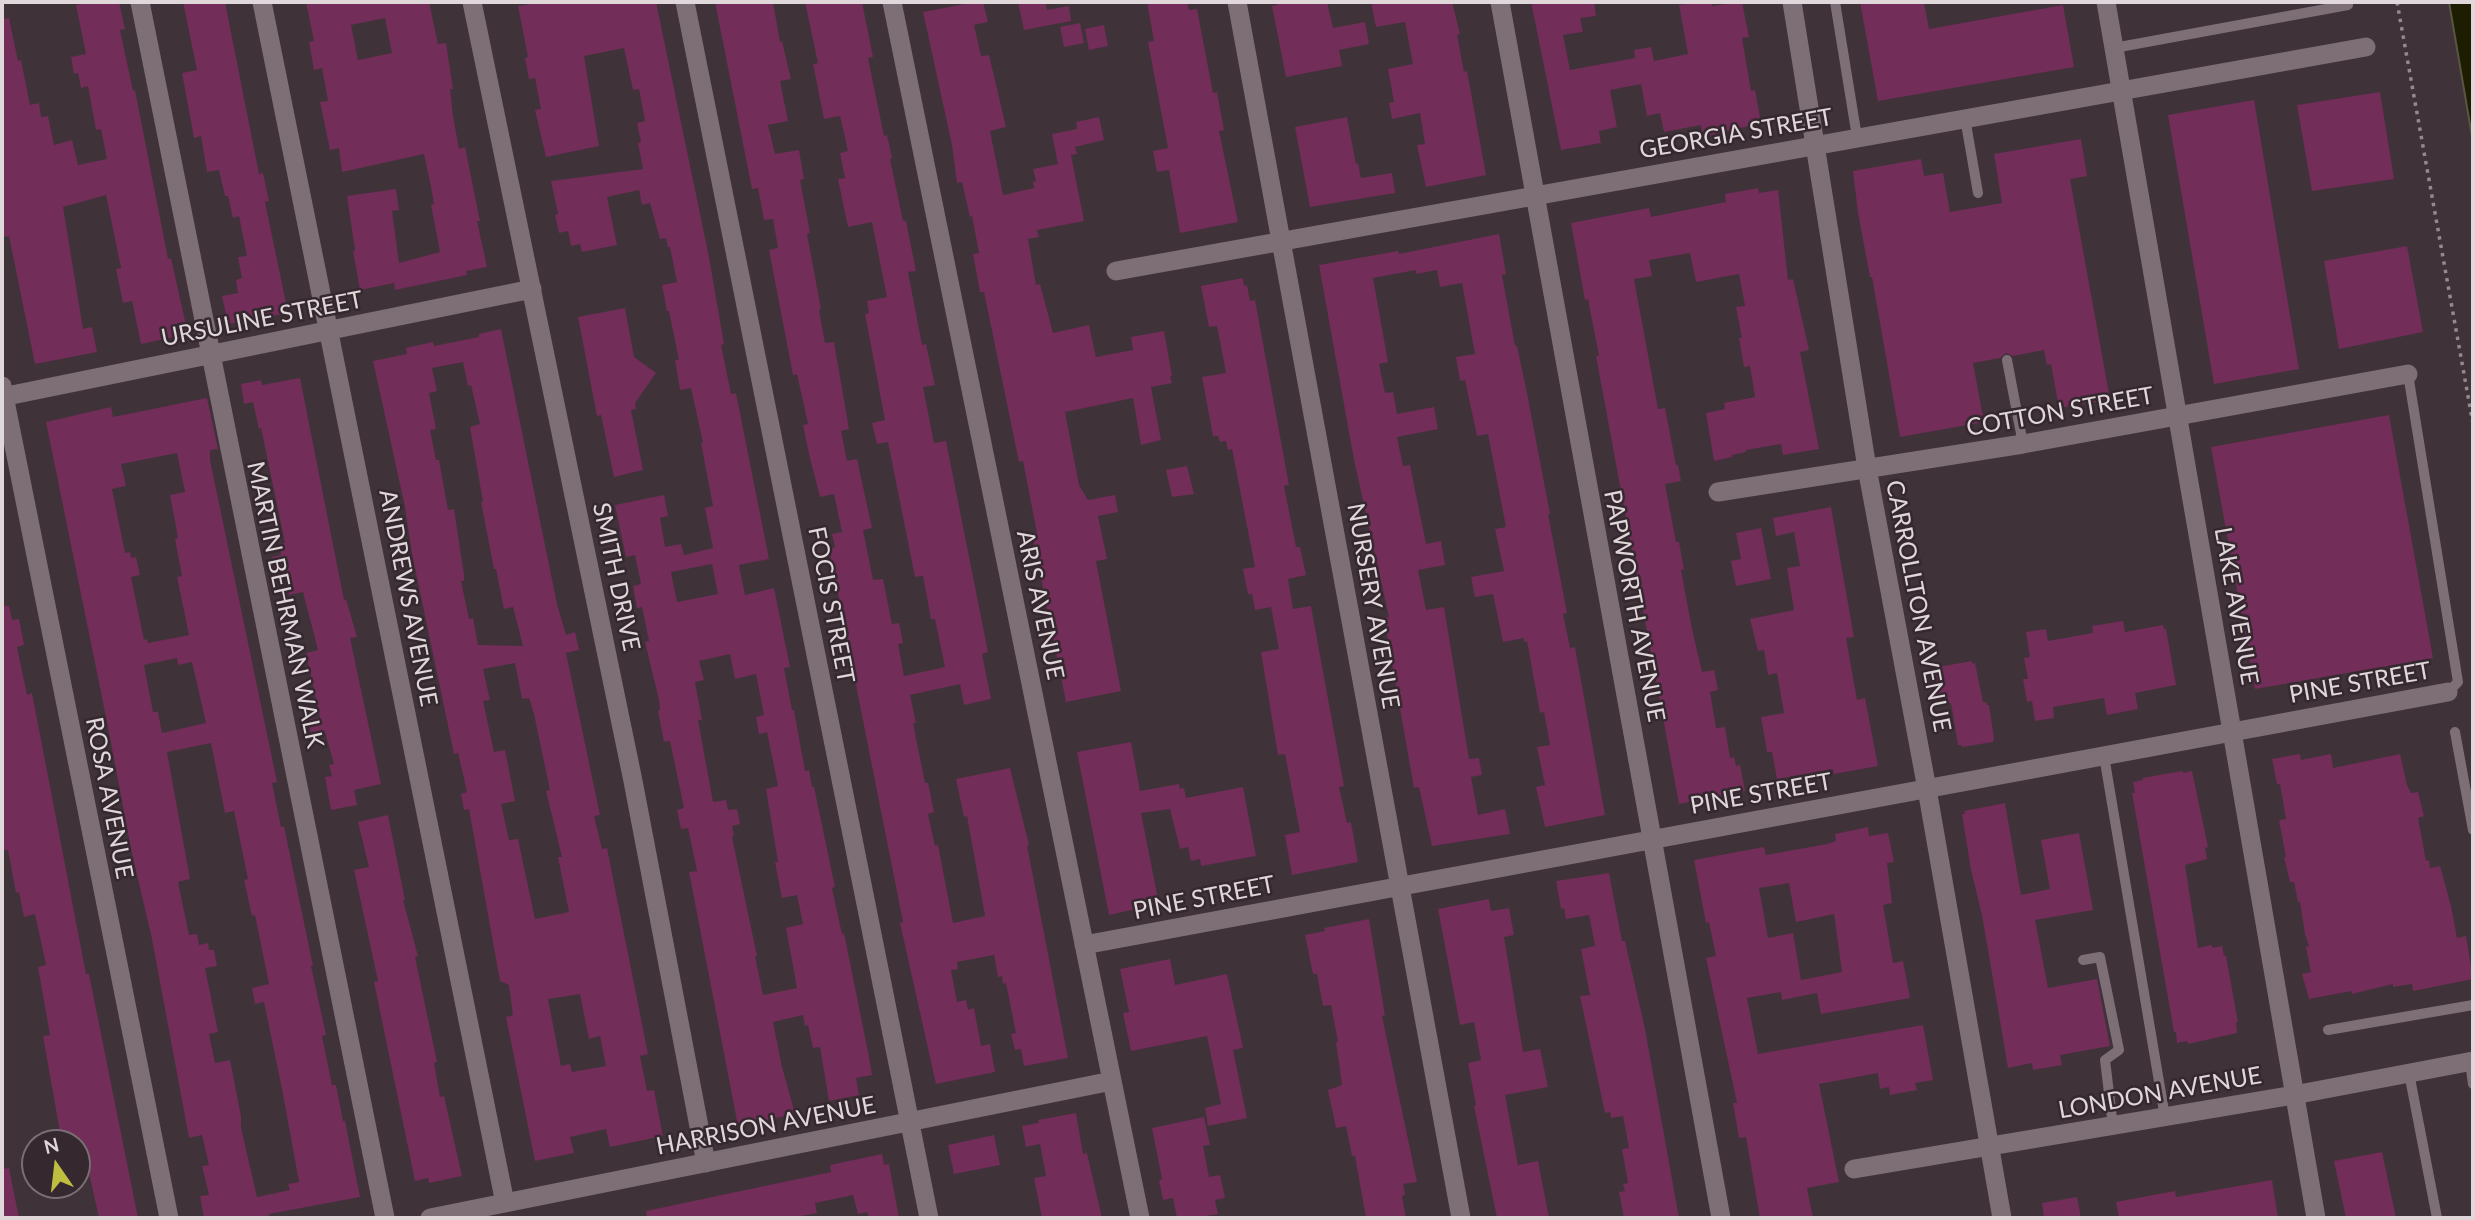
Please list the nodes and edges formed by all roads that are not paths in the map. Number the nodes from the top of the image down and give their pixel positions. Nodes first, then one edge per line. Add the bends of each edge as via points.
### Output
1 (140, 2) edge
2 (262, 2) edge
3 (471, 2) edge
4 (685, 2) edge
5 (892, 2) edge
6 (1237, 2) edge
7 (1500, 2) edge
8 (1792, 2) edge
9 (1835, 2) edge
10 (2106, 2) edge
11 (2347, 2) edge
12 (2366, 47) dead end
13 (2114, 48) junction
14 (2121, 91) junction
15 (1965, 118) junction
16 (1857, 137) junction
17 (1817, 144) junction
18 (1978, 193) dead end
19 (1536, 195) junction
20 (1281, 240) junction
21 (1116, 271) dead end
22 (532, 289) junction
23 (329, 331) junction
24 (209, 355) junction
25 (2007, 360) dead end
26 (2408, 374) joint
27 (2, 393) edge
28 (2178, 417) junction
29 (2022, 444) junction
30 (1867, 468) junction
31 (1718, 492) dead end
32 (2448, 692) joint
33 (2232, 732) junction
34 (2455, 732) dead end
35 (2104, 756) junction
36 (1927, 789) junction
37 (2473, 830) edge
38 (1653, 839) junction
39 (1400, 886) junction
40 (1084, 946) junction
41 (2083, 960) dead end
42 (2473, 1005) edge
43 (2328, 1030) dead end
44 (2472, 1062) edge
45 (2409, 1073) junction
46 (1112, 1081) junction
47 (2473, 1084) edge
48 (2294, 1095) junction
49 (2165, 1117) junction
50 (910, 1122) junction
51 (2113, 1126) junction
52 (1990, 1147) junction
53 (706, 1163) junction
54 (1854, 1169) dead end
55 (505, 1203) junction
56 (169, 1218) edge
57 (385, 1218) edge
58 (430, 1218) edge
59 (929, 1218) edge
60 (1140, 1218) edge
61 (1461, 1218) edge
62 (1721, 1218) edge
63 (2002, 1218) edge
64 (2316, 1218) edge
65 (2437, 1218) edge

1 - 24 street, MARTIN BEHRMAN WALK
2 - 23 street, ANDREWS AVENUE
3 - 22 street, SMITH DRIVE
4 - 50 street, FOCIS STREET
5 - 40 street, ARIS AVENUE
6 - 20 street, NURSERY AVENUE
7 - 19 street, PAPWORTH AVENUE
8 - 17 street, CARROLLTON AVENUE
9 - 16 lane
10 - 13 street, LAKE AVENUE
11 - 13 lane
12 - 14 street, GEORGIA STREET
13 - 14 street, LAKE AVENUE
14 - 15 street, GEORGIA STREET
14 - 28 street, LAKE AVENUE
15 - 16 street, GEORGIA STREET
15 - 18 lane
16 - 17 street, GEORGIA STREET
17 - 19 street, GEORGIA STREET
17 - 30 street, CARROLLTON AVENUE
19 - 20 street, GEORGIA STREET
19 - 38 street, PAPWORTH AVENUE
20 - 21 street, GEORGIA STREET
20 - 39 street, NURSERY AVENUE
22 - 23 street, URSULINE STREET
22 - 53 street, SMITH DRIVE
23 - 24 street, URSULINE STREET
23 - 55 street, ANDREWS AVENUE
24 - 27 street, URSULINE STREET
24 - 57 street, MARTIN BEHRMAN WALK
25 - 29 lane
26 - 28 street, COTTON STREET
26 - 32 lane via 2458,682
27 - 56 street, ROSA AVENUE
28 - 29 street, COTTON STREET
28 - 33 street, LAKE AVENUE
29 - 30 street, COTTON STREET
30 - 31 street, COTTON STREET
30 - 36 street, CARROLLTON AVENUE
32 - 33 street, PINE STREET
33 - 35 street, PINE STREET
33 - 48 street, LAKE AVENUE
34 - 37 lane
35 - 36 street, PINE STREET
35 - 49 lane
36 - 38 street, PINE STREET
36 - 52 street, CARROLLTON AVENUE
38 - 39 street, PINE STREET
38 - 62 street, PAPWORTH AVENUE
39 - 40 street, PINE STREET
39 - 61 street, NURSERY AVENUE
40 - 46 street, ARIS AVENUE
41 - 51 lane via 2100,957 2119,1050 2105,1060
42 - 43 lane
44 - 45 street, LONDON AVENUE
44 - 47 lane
45 - 48 street, LONDON AVENUE
45 - 65 lane
46 - 50 street, HARRISON AVENUE
46 - 60 street, ARIS AVENUE
48 - 49 street, LONDON AVENUE
48 - 64 street, LAKE AVENUE
49 - 51 street, LONDON AVENUE
50 - 53 street, HARRISON AVENUE
50 - 59 street, FOCIS STREET
51 - 52 street, LONDON AVENUE
52 - 54 street, LONDON AVENUE
52 - 63 street, CARROLLTON AVENUE
53 - 55 street, HARRISON AVENUE
55 - 58 street, HARRISON AVENUE

